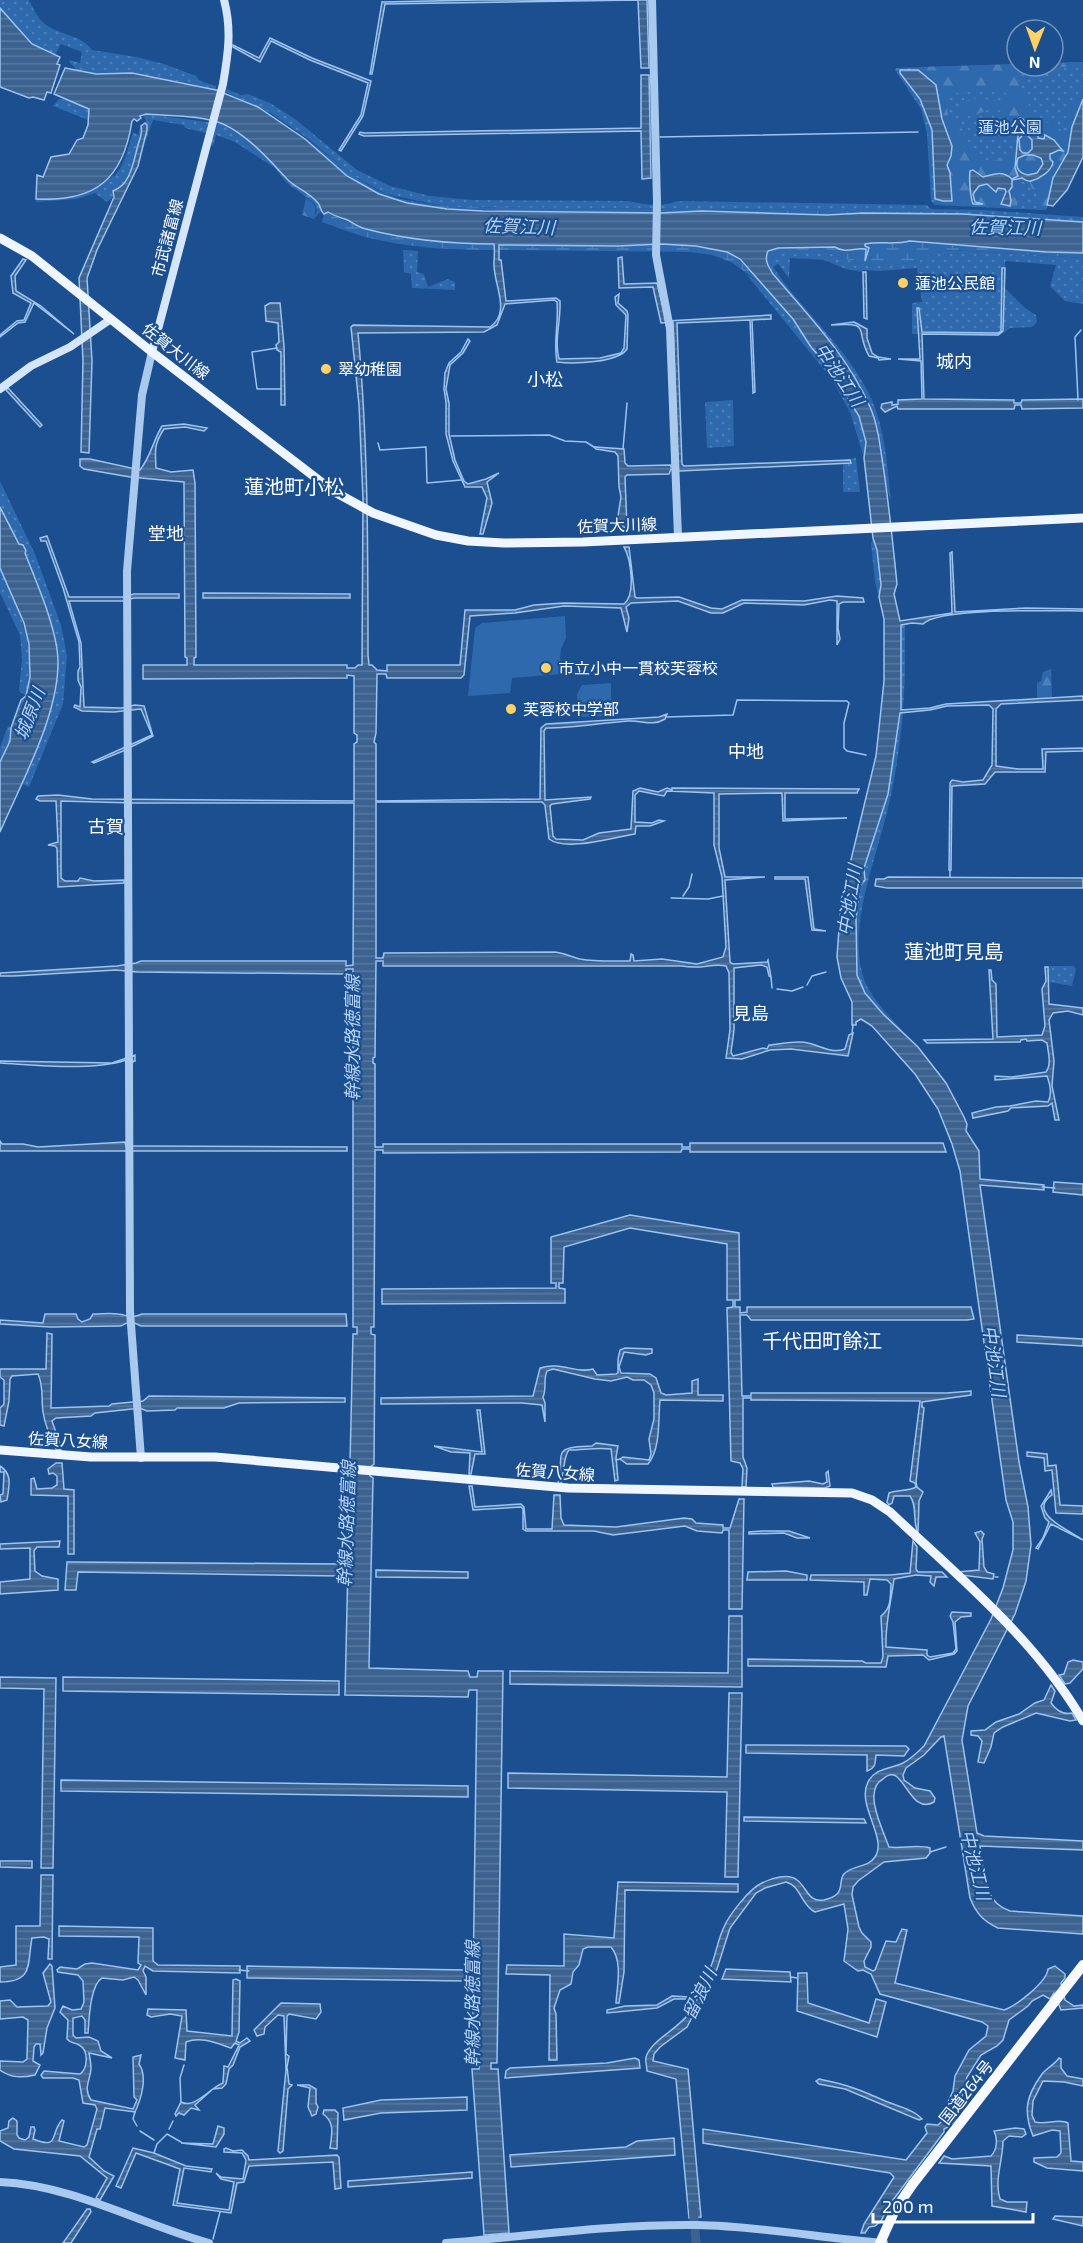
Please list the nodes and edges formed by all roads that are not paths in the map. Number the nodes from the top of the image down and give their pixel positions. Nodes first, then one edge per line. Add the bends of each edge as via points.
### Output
1 (224, 0) edge
2 (652, 0) edge
3 (0, 238) edge
4 (111, 319) junction
5 (152, 352) junction
6 (0, 389) edge
7 (1083, 518) edge
8 (678, 537) junction
9 (0, 1450) edge
10 (141, 1458) junction
11 (1083, 1721) edge
12 (1083, 1965) edge
13 (0, 2182) edge
14 (209, 2243) edge
15 (446, 2243) edge
16 (881, 2243) edge

1 - 5 main road, 市武諸富線 via 230,40 223,84
2 - 8 street via 656,251 669,321
3 - 4 main road, 佐賀大川線 via 32,256
4 - 5 main road, 佐賀大川線
4 - 6 main road
5 - 8 main road, 佐賀大川線 via 333,491 373,513 436,535 468,541 583,542
5 - 10 street via 142,395 127,571 130,1326
7 - 8 main road, 佐賀大川線
9 - 10 main road, 佐賀八女線
10 - 11 main road, 佐賀八女線 via 215,1457 568,1488 852,1493 890,1512 992,1610 1039,1658
12 - 16 highway, 国道264号 via 912,2185 895,2210
13 - 14 street via 57,2190
15 - 16 street via 696,2225

